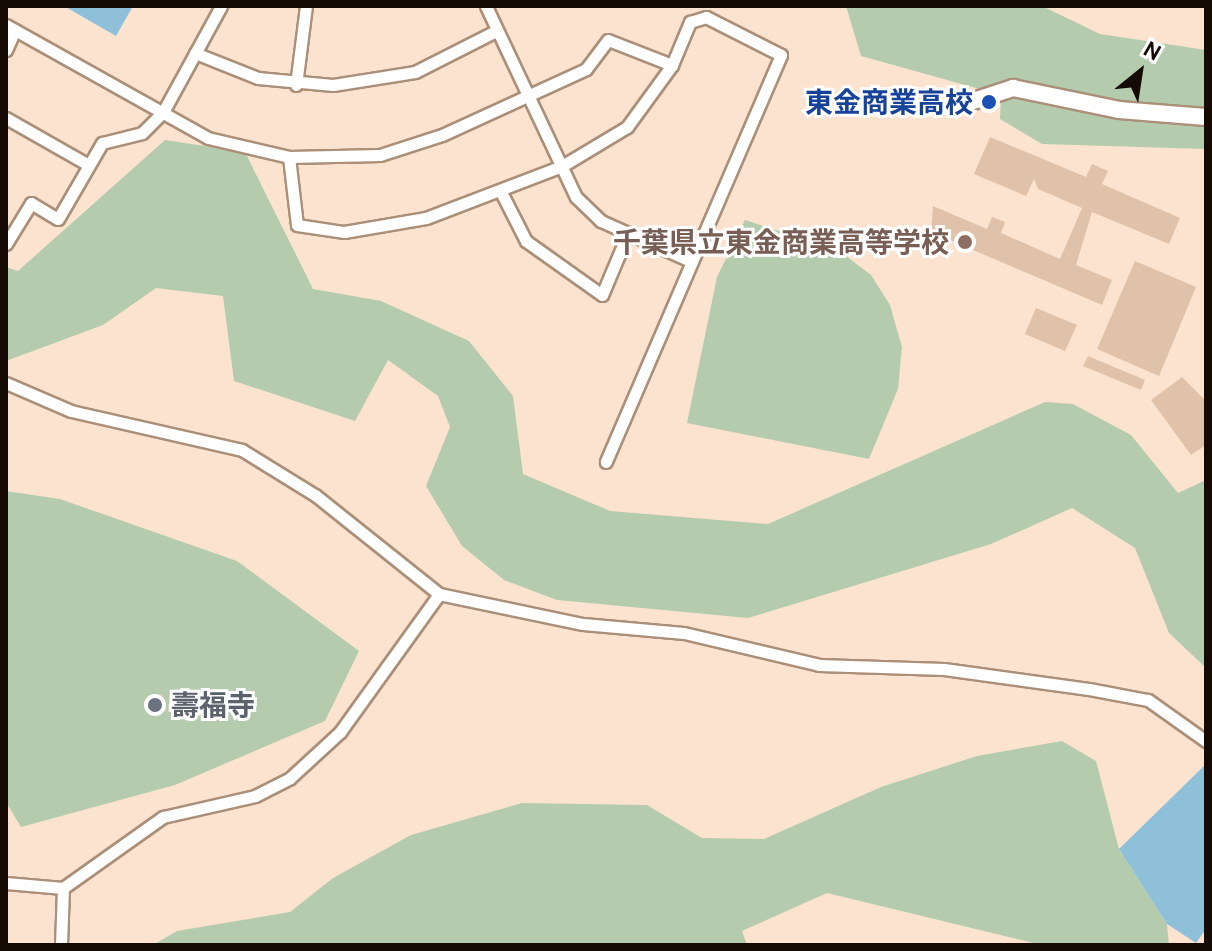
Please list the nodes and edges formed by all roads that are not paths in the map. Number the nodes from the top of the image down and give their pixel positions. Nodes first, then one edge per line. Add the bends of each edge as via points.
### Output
1 (221, 6) edge
2 (306, 6) edge
3 (486, 6) edge
4 (11, 27) edge
5 (494, 32) junction
6 (6, 50) edge
7 (195, 53) junction
8 (672, 65) junction
9 (296, 85) junction
10 (529, 97) junction
11 (964, 104) dead end
12 (163, 112) junction
13 (1206, 117) edge
14 (6, 118) edge
15 (289, 157) junction
16 (87, 164) junction
17 (562, 166) junction
18 (501, 192) junction
19 (628, 233) junction
20 (6, 244) edge
21 (688, 260) junction
22 (6, 383) edge
23 (606, 462) dead end
24 (439, 594) junction
25 (1206, 741) edge
26 (6, 883) edge
27 (63, 888) junction
28 (61, 945) edge

1 - 7 street
2 - 9 street
3 - 5 street
4 - 6 street
4 - 12 street
5 - 9 street via 415,72
5 - 10 street
7 - 9 street
7 - 12 street
8 - 10 street via 608,40 586,69
8 - 17 street via 627,127
8 - 21 street via 690,22 706,17 781,55
10 - 15 street via 380,155
10 - 17 street
11 - 13 street via 1013,88 1119,110
12 - 15 street via 208,138
12 - 16 street via 142,133 102,143
14 - 16 street
15 - 18 street via 297,225 344,232 426,218
16 - 20 street via 58,219 31,203
17 - 18 street
17 - 19 street via 576,197 601,221
18 - 19 street via 526,241 602,295
19 - 21 street
21 - 23 street
22 - 24 street via 71,411 242,450 315,495
24 - 25 street via 583,624 684,633 819,665 971,671 1148,700
24 - 27 street via 318,757 255,796 163,817
26 - 27 street
27 - 28 street

